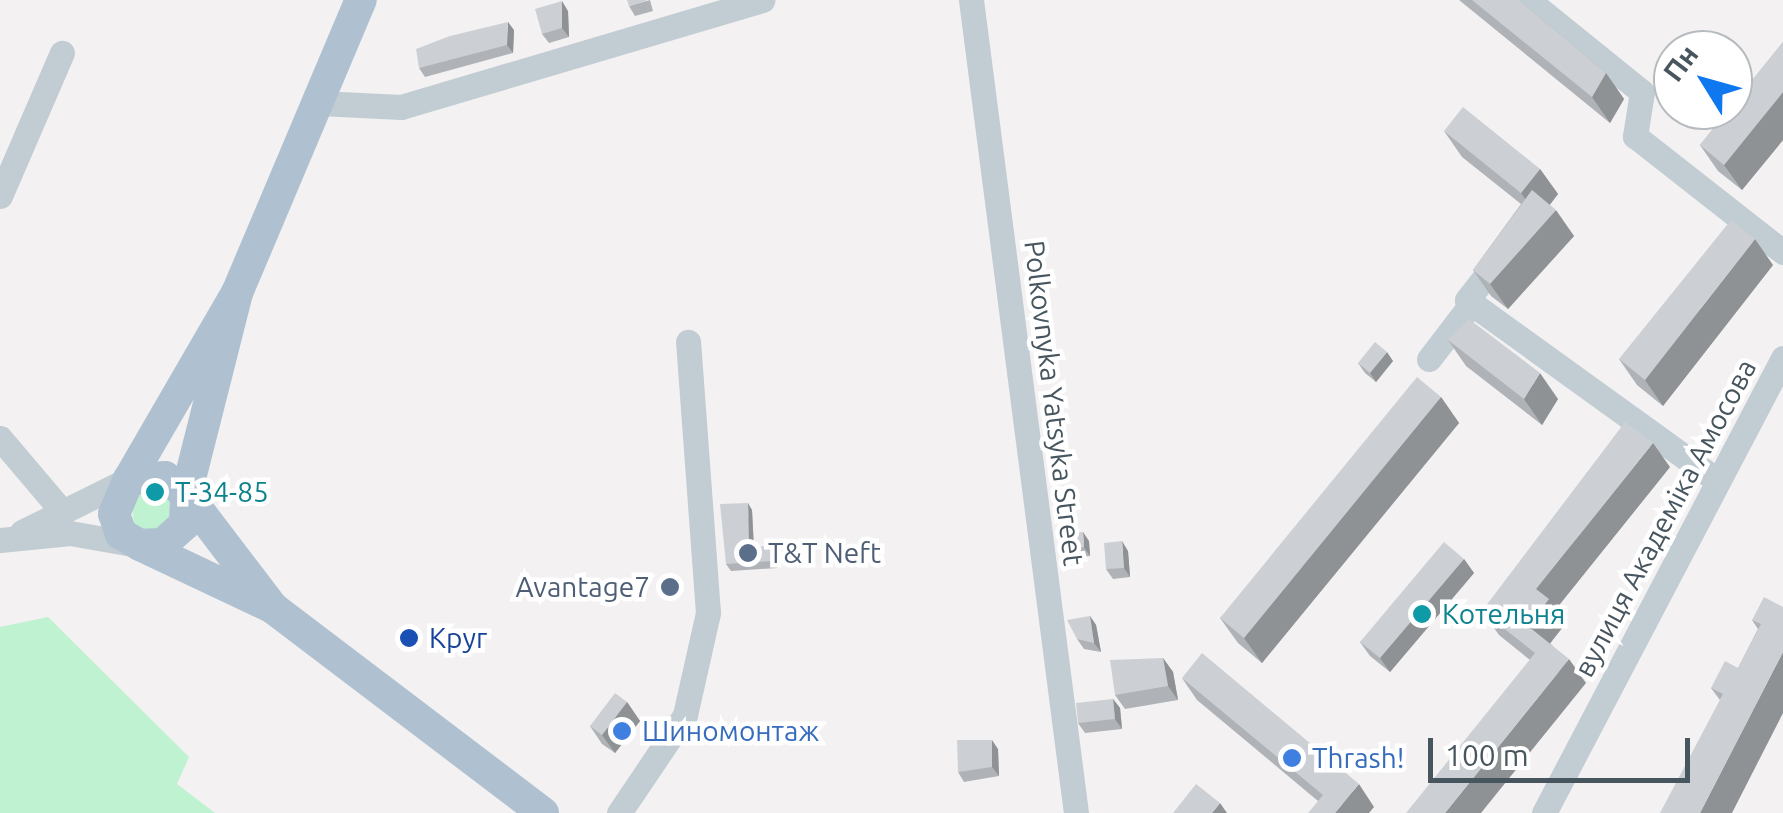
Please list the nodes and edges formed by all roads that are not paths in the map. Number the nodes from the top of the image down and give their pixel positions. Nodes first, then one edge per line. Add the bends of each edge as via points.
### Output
1 (361, 0) edge
2 (763, 0) edge
3 (972, 0) edge
4 (1528, 0) edge
5 (62, 52) dead end
6 (319, 103) junction
7 (0, 196) edge
8 (1524, 228) edge
9 (1783, 252) edge
10 (237, 294) junction
11 (1472, 303) junction
12 (688, 342) dead end
13 (1783, 358) edge
14 (1429, 360) dead end
15 (0, 438) edge
16 (129, 479) junction
17 (1716, 480) junction
18 (186, 494) junction
19 (62, 511) junction
20 (6, 538) edge
21 (140, 546) junction
22 (273, 608) junction
23 (543, 813) edge
24 (619, 813) edge
25 (1076, 813) edge
26 (1544, 813) edge

1 - 6 main road
2 - 6 street via 401,108
3 - 25 street, Polkovnyka Yatsyka Street
4 - 9 street via 1642,92 1635,136
5 - 7 street
6 - 10 main road
8 - 11 street
10 - 16 main road
10 - 18 main road
11 - 14 street
11 - 17 street
12 - 24 street via 708,613 685,715
13 - 17 street, вулиця Академіка Амосова
15 - 19 street
16 - 18 main road via 158,474
16 - 19 street
16 - 21 main road via 116,495 116,526
17 - 26 street, вулиця Академіка Амосова
18 - 21 main road via 178,534
18 - 22 main road
19 - 20 street
20 - 21 street via 70,533
21 - 22 main road
22 - 23 main road

